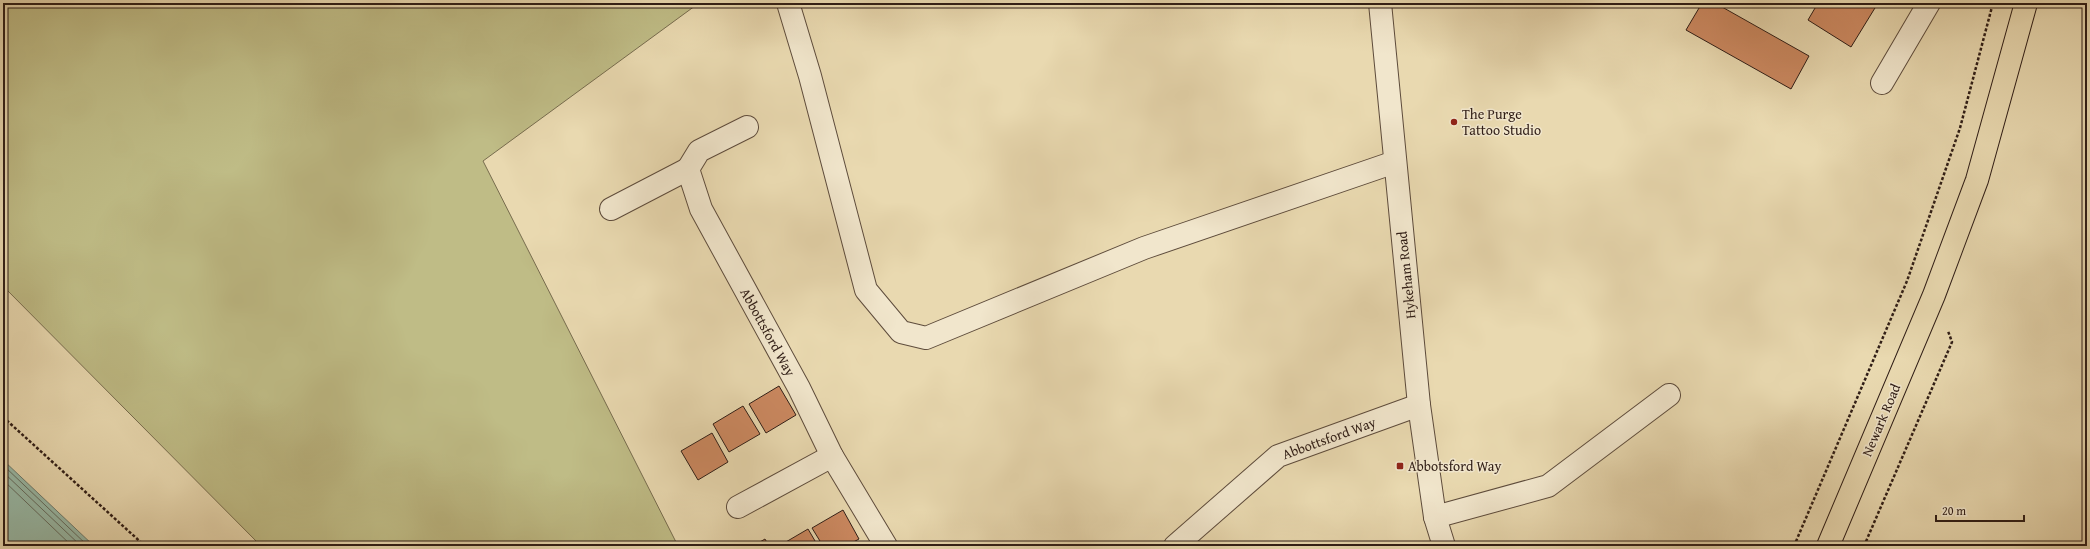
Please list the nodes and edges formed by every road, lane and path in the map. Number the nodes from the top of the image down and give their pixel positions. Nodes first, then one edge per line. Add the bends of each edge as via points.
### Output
1 (788, 3) edge
2 (1380, 3) edge
3 (1929, 3) edge
4 (1993, 3) edge
5 (2026, 3) edge
6 (1882, 83) dead end
7 (747, 127) dead end
8 (1395, 162) junction
9 (688, 169) junction
10 (612, 209) dead end
11 (1952, 342) dead end
12 (1669, 395) dead end
13 (1419, 405) junction
14 (3, 417) edge
15 (832, 456) junction
16 (738, 507) dead end
17 (1435, 517) junction
18 (145, 546) edge
19 (886, 546) edge
20 (1175, 546) edge
21 (1444, 546) edge
22 (1794, 546) edge
23 (1828, 546) edge
24 (1864, 546) edge

1 - 8 street via 810,76 866,290 902,332 926,338 1144,248
2 - 8 street, Hykeham Road
3 - 6 street
4 - 22 path via 1960,128 1907,281
5 - 23 main road, Newark Road via 1977,180 1934,295
7 - 9 street via 699,151
8 - 13 street, Hykeham Road
9 - 10 street
9 - 15 street, Abbottsford Way via 701,209
11 - 24 path
12 - 17 street via 1548,486
13 - 17 street, Hykeham Road
13 - 20 street, Abbottsford Way via 1278,456
14 - 18 path
15 - 16 street
15 - 19 street, Abbottsford Way
17 - 21 street, Hykeham Road

